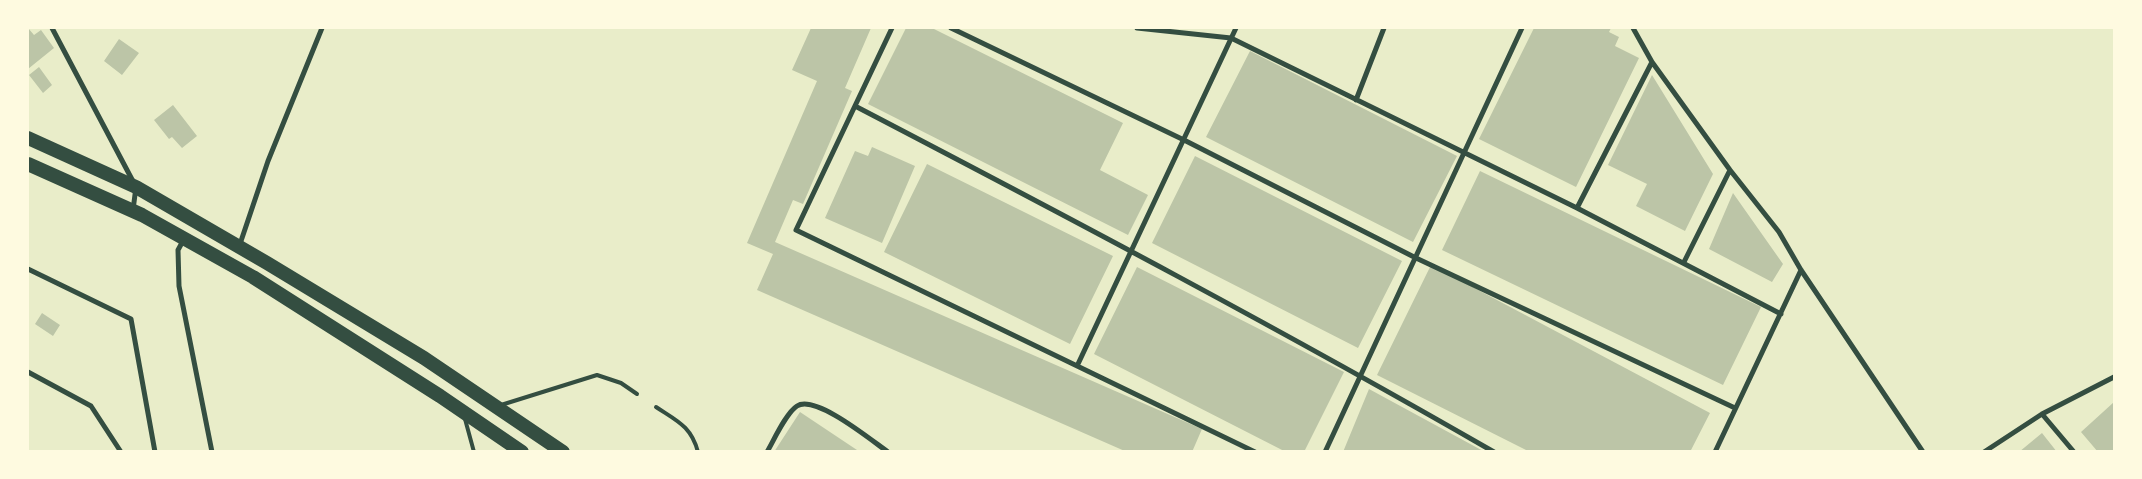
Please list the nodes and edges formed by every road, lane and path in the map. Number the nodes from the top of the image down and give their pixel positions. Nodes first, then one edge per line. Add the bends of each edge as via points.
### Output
1 (52, 28) edge
2 (322, 28) edge
3 (892, 28) edge
4 (951, 28) edge
5 (1137, 28) edge
6 (1236, 28) edge
7 (1384, 28) edge
8 (1522, 28) edge
9 (1633, 28) edge
10 (1231, 38) junction
11 (1652, 62) junction
12 (1356, 100) junction
13 (855, 106) junction
14 (28, 138) edge
15 (1184, 140) junction
16 (1465, 152) junction
17 (28, 164) edge
18 (1730, 170) junction
19 (136, 187) junction
20 (1577, 208) junction
21 (133, 210) junction
22 (184, 238) junction
23 (239, 247) junction
24 (1132, 250) junction
25 (1416, 258) junction
26 (1684, 262) junction
27 (28, 269) edge
28 (1801, 270) junction
29 (1781, 314) junction
30 (1078, 364) junction
31 (28, 372) edge
32 (1360, 375) junction
33 (2114, 377) edge
34 (637, 394) dead end
35 (496, 406) junction
36 (656, 407) dead end
37 (1736, 408) junction
38 (464, 412) junction
39 (2042, 414) junction
40 (121, 452) edge
41 (155, 452) edge
42 (212, 452) edge
43 (474, 452) edge
44 (522, 452) edge
45 (563, 452) edge
46 (698, 452) edge
47 (767, 452) edge
48 (888, 452) edge
49 (1255, 452) edge
50 (1324, 452) edge
51 (1494, 452) edge
52 (1715, 452) edge
53 (1923, 452) edge
54 (1984, 452) edge
55 (2074, 452) edge

1 - 19 street
2 - 23 street via 268,161
3 - 13 street
4 - 15 street
5 - 10 street
6 - 10 street
7 - 12 street
8 - 16 street
9 - 11 street
10 - 12 street
10 - 15 street
11 - 18 street
11 - 20 street
12 - 16 street
13 - 24 street
13 - 30 street via 796,230
14 - 19 highway
15 - 24 street
15 - 25 street
16 - 20 street
16 - 25 street
17 - 21 highway
18 - 26 street
18 - 28 street via 1779,232
19 - 21 street
19 - 23 highway
20 - 26 street
21 - 22 highway
22 - 38 highway via 253,277
22 - 42 street via 178,250 179,286
23 - 35 highway via 424,358
24 - 30 street
24 - 32 street
25 - 32 street
25 - 37 street
26 - 29 street
27 - 41 street via 130,319
28 - 29 street
28 - 53 street
29 - 37 street
30 - 49 street
31 - 40 street via 90,406
32 - 50 street
32 - 51 street
33 - 39 street
34 - 35 lane via 621,383 597,375
35 - 45 highway
36 - 46 lane via 689,429
37 - 52 street
38 - 43 lane
38 - 44 highway
39 - 54 street
39 - 55 street
47 - 48 street via 796,406 806,403 827,410

